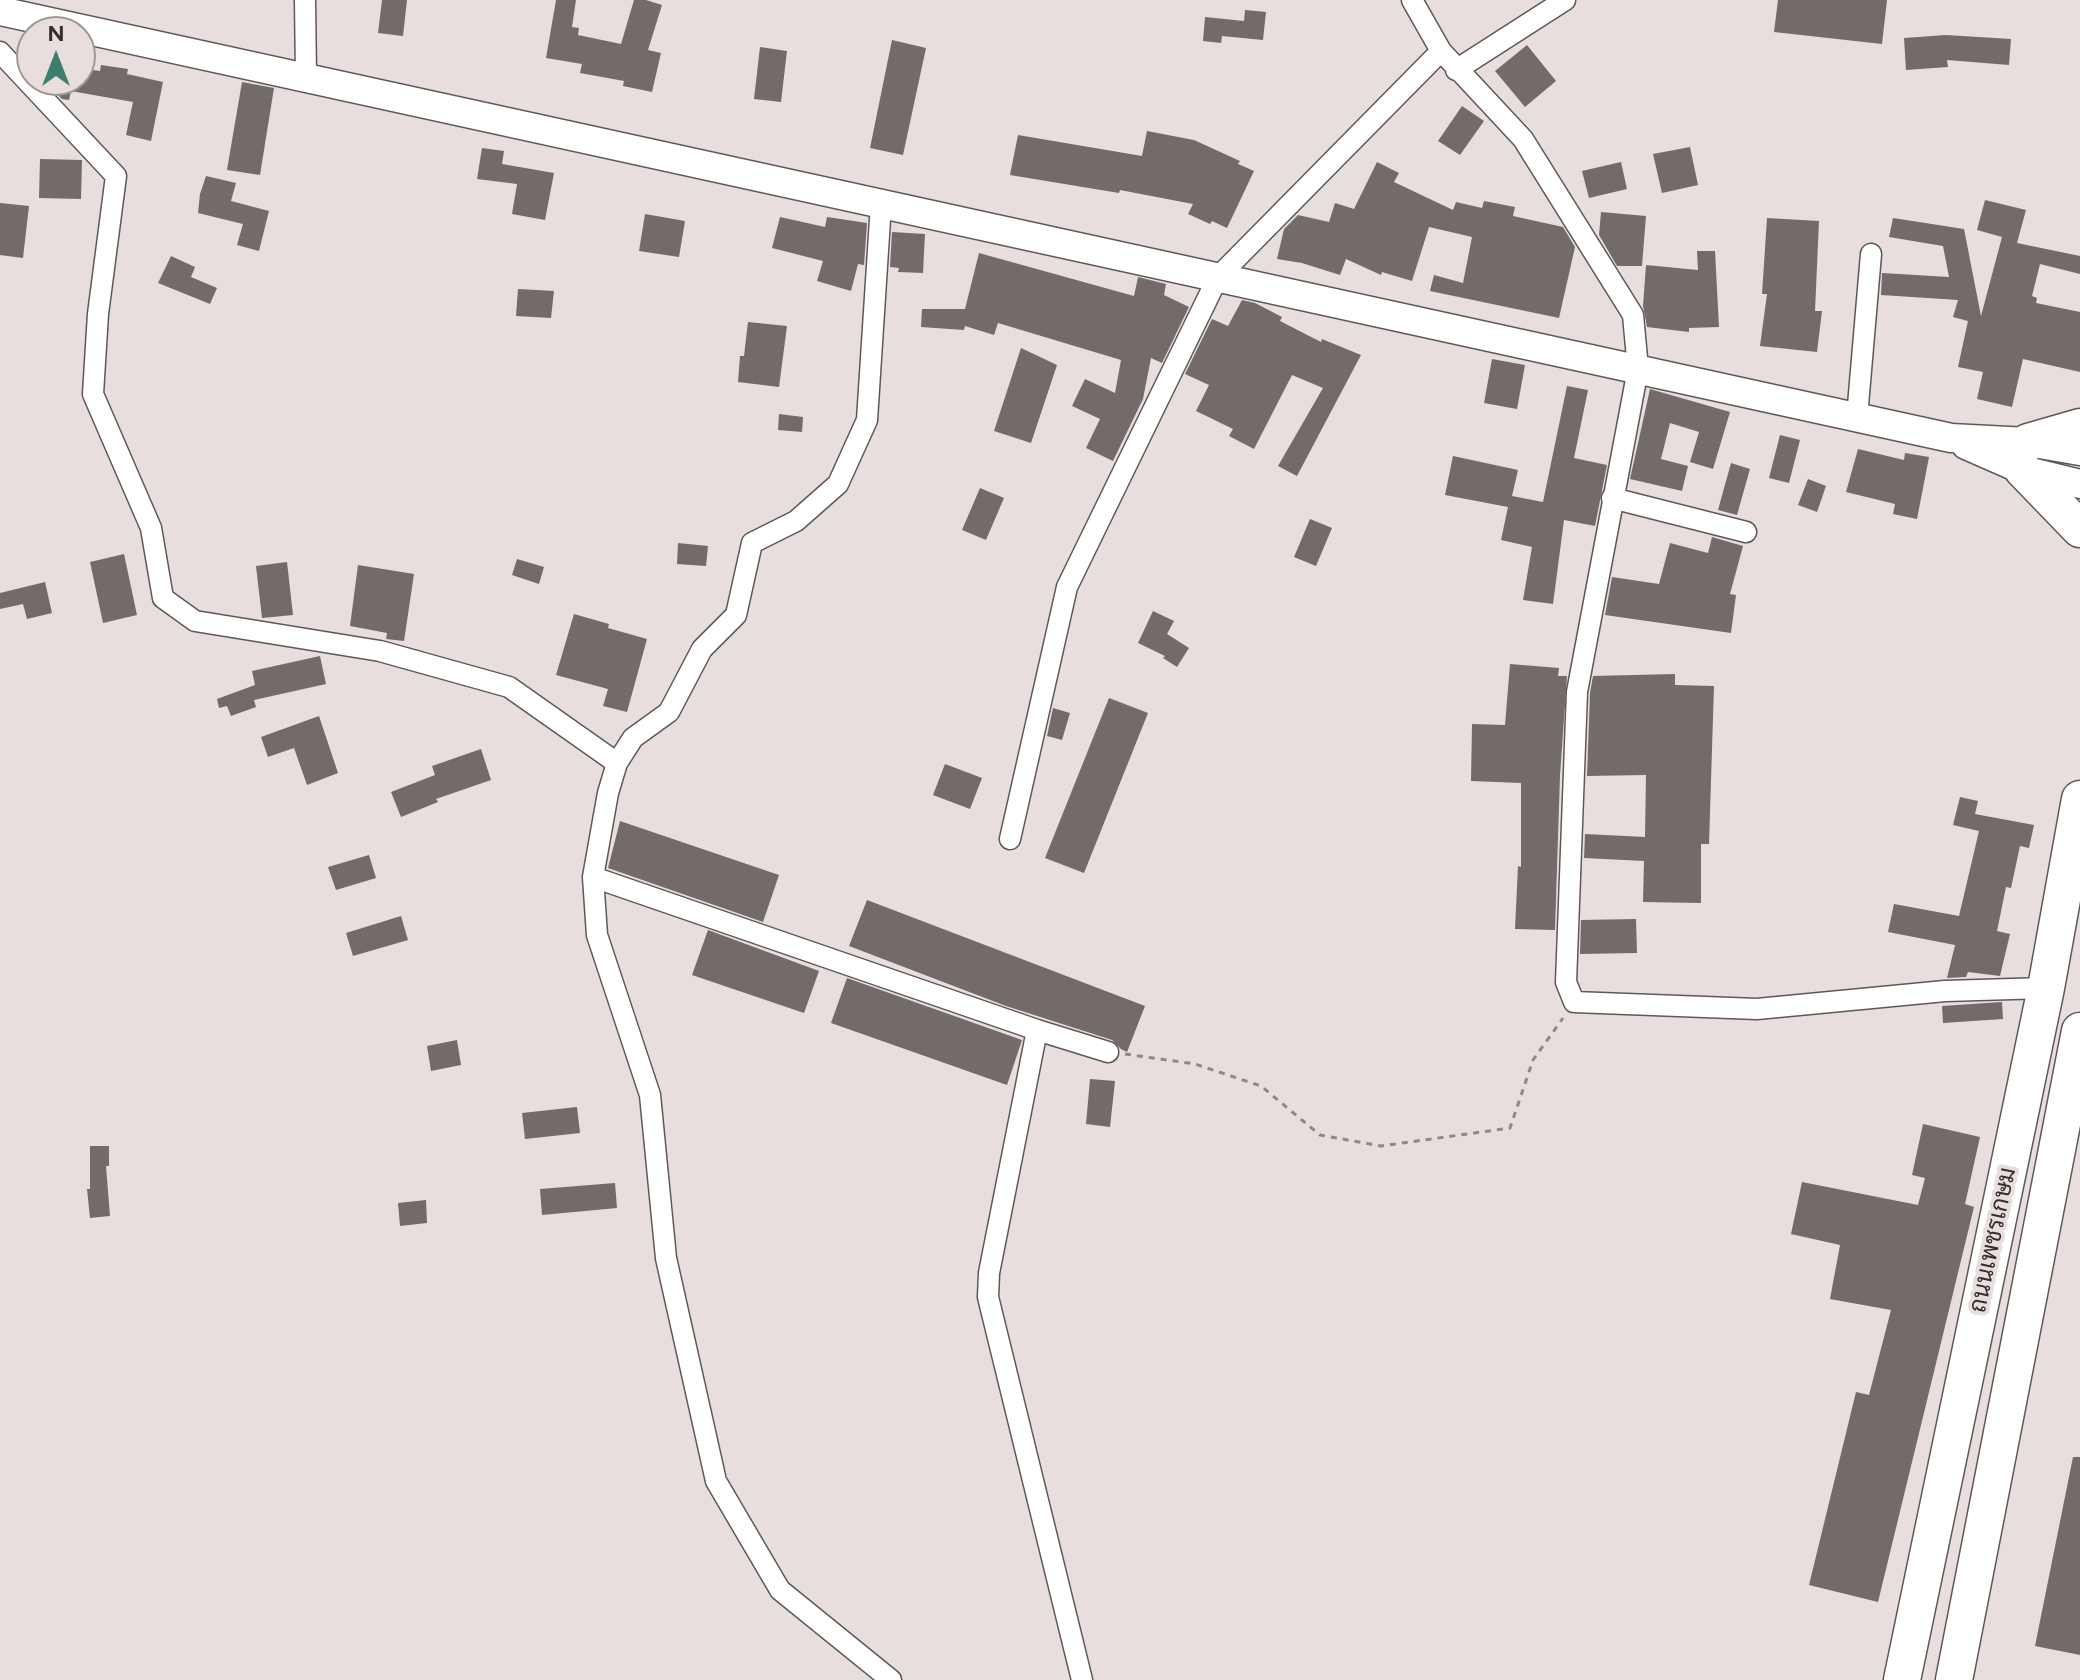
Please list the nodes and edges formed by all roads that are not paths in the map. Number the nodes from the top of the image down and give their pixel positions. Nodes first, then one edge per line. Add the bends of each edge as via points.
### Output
1 (305, 0) edge
2 (1412, 0) edge
3 (1565, 0) edge
4 (0, 11) edge
5 (1441, 51) junction
6 (0, 52) edge
7 (1456, 70) junction
8 (306, 77) junction
9 (881, 204) junction
10 (1871, 254) dead end
11 (1218, 277) junction
12 (1638, 369) junction
13 (1857, 417) junction
14 (2080, 427) edge
15 (2080, 451) edge
16 (2026, 456) junction
17 (2080, 484) edge
18 (1612, 498) junction
19 (2080, 529) edge
20 (1746, 532) dead end
21 (617, 763) junction
22 (2080, 799) edge
23 (1010, 839) dead end
24 (593, 877) junction
25 (2046, 988) junction
26 (1037, 1030) junction
27 (2080, 1031) edge
28 (1108, 1052) road end
29 (891, 1680) edge
30 (1082, 1680) edge
31 (1902, 1680) edge
32 (1954, 1680) edge

1 - 8 street
2 - 5 street
3 - 7 street
4 - 8 street
5 - 7 street
5 - 11 street
6 - 21 street via 116,176 93,394 151,528 163,598 195,621 380,651 509,687
7 - 12 street via 1523,139 1633,315
8 - 9 street
9 - 11 street
9 - 21 street via 867,420 838,484 796,521 752,543 736,615 702,649 669,712 633,738
10 - 13 street
11 - 12 street
11 - 23 street via 1067,587
12 - 13 street
12 - 18 street
13 - 16 street
14 - 16 highway
15 - 16 street
16 - 17 street
16 - 19 highway
18 - 20 street
18 - 25 street via 1577,692 1566,982 1574,1002 1757,1009 1945,991
21 - 24 street
22 - 25 highway, ถนนเพชรเกษม
24 - 26 street
24 - 29 street via 597,935 650,1095 666,1258 716,1481 780,1590
25 - 31 highway, ถนนเพชรเกษม
26 - 28 street
26 - 30 street via 988,1297
27 - 32 highway, ถนนเพชรเกษม

